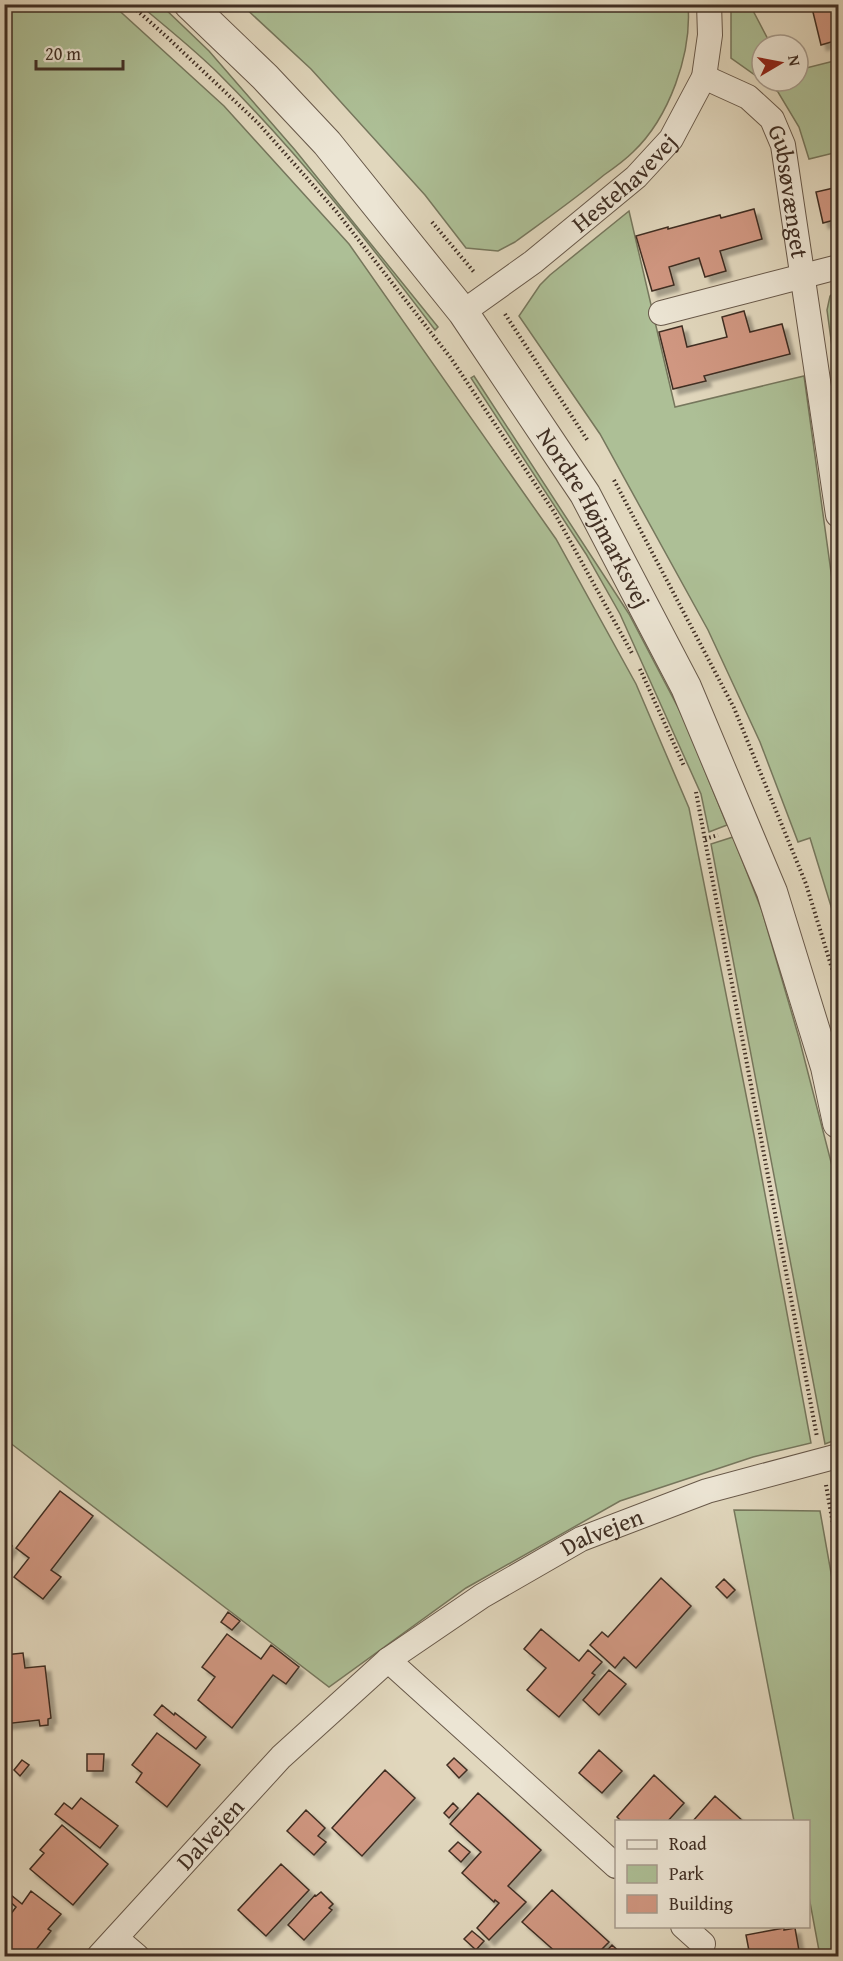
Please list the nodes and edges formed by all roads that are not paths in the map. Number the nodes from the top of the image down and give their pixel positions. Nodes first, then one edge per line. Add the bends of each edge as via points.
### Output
1 (189, 4) edge
2 (709, 4) edge
3 (704, 77) junction
4 (838, 267) edge
5 (803, 276) junction
6 (463, 312) junction
7 (661, 313) dead end
8 (838, 515) edge
9 (838, 1123) edge
10 (830, 1458) edge
11 (388, 1660) junction
12 (615, 1865) edge
13 (685, 1928) edge
14 (116, 1938) junction
15 (703, 1944) dead end
16 (99, 1956) edge
17 (137, 1956) edge

1 - 6 street, Nordre Højmarksvej via 327,143
2 - 3 street, Hestehavevej via 710,35
3 - 5 street, Gubsøvænget via 748,97 772,119 783,146
3 - 6 street, Hestehavevej via 671,139 636,177 533,262
4 - 5 street, Gubsøvænget
5 - 7 street, Gubsøvænget
5 - 8 street, Gubsøvænget
6 - 9 street, Nordre Højmarksvej via 585,494 686,687 772,892 826,1067
10 - 11 street, Dalvejen via 707,1491 581,1539 482,1596
11 - 12 street
11 - 14 street, Dalvejen via 280,1757
13 - 15 street
14 - 16 street, Dalvejen
14 - 17 street

